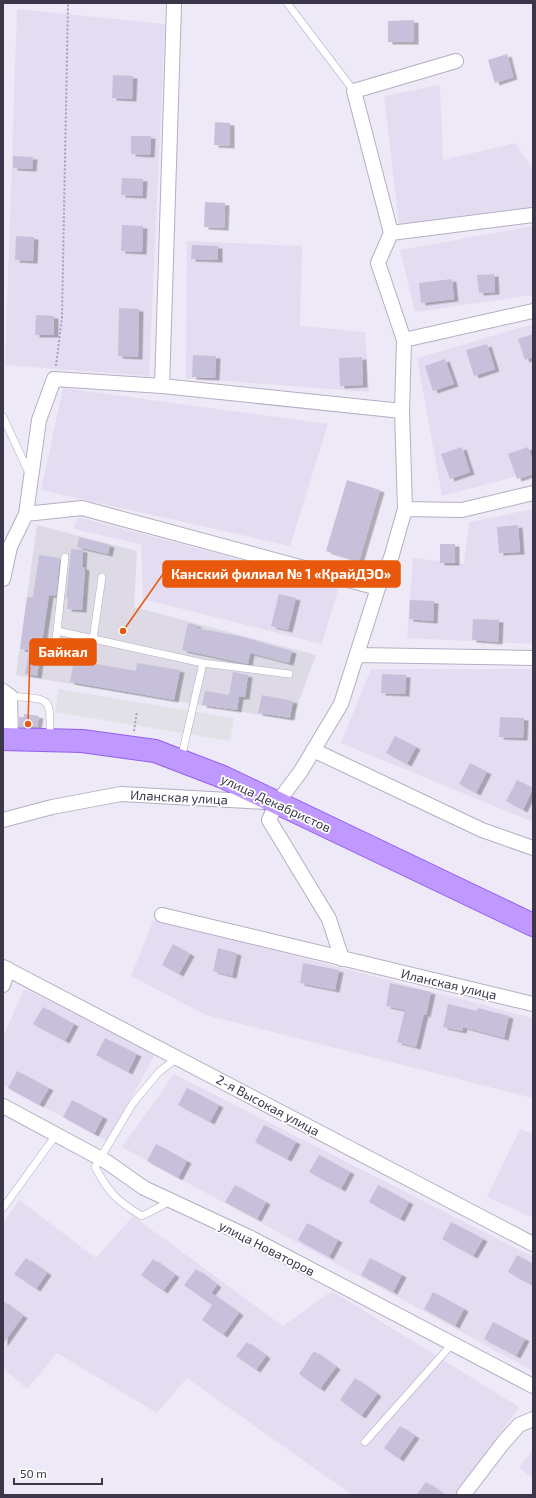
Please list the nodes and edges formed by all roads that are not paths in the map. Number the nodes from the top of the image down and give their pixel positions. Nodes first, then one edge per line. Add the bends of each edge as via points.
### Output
1 (287, 3) edge
2 (174, 6) dead end
3 (456, 61) dead end
4 (354, 91) junction
5 (533, 215) edge
6 (391, 233) junction
7 (533, 311) edge
8 (404, 340) junction
9 (162, 386) junction
10 (402, 411) junction
11 (3, 417) edge
12 (31, 477) junction
13 (533, 493) edge
14 (406, 509) junction
15 (26, 514) junction
16 (65, 557) dead end
17 (102, 577) dead end
18 (3, 579) edge
19 (378, 588) junction
20 (57, 631) junction
21 (93, 639) junction
22 (54, 654) dead end
23 (358, 655) junction
24 (533, 658) edge
25 (203, 663) junction
26 (290, 674) dead end
27 (6, 694) edge
28 (7, 739) edge
29 (50, 740) junction
30 (313, 750) junction
31 (180, 761) junction
32 (277, 803) junction
33 (3, 820) edge
34 (533, 848) edge
35 (162, 915) dead end
36 (533, 925) edge
37 (342, 959) junction
38 (6, 968) edge
39 (3, 985) edge
40 (533, 1004) edge
41 (178, 1058) junction
42 (3, 1106) edge
43 (56, 1135) junction
44 (101, 1159) junction
45 (172, 1201) junction
46 (3, 1208) edge
47 (533, 1244) edge
48 (452, 1344) junction
49 (533, 1386) edge
50 (533, 1419) edge
51 (364, 1442) dead end
52 (464, 1494) dead end

1 - 4 lane
2 - 9 street
3 - 4 street
4 - 6 street
5 - 6 street
6 - 8 street via 378,263
7 - 8 street
8 - 10 street
9 - 10 street
9 - 12 street via 54,379 39,420
10 - 14 street
11 - 12 lane
12 - 15 street
13 - 14 street via 462,510
14 - 19 street via 391,558
15 - 18 street via 10,547
15 - 19 street via 82,508
16 - 20 lane
17 - 21 lane
19 - 23 street
20 - 21 lane
20 - 22 lane
21 - 25 lane
23 - 24 street
23 - 30 street via 341,704
25 - 26 lane
25 - 31 lane
27 - 28 street
27 - 29 lane via 47,702 50,706
28 - 29 main road, улица Декабристов
29 - 31 main road, улица Декабристов via 82,741 156,751
30 - 32 street
30 - 34 street via 482,830
31 - 32 main road, улица Декабристов via 223,777
32 - 33 street, Иланская улица via 121,794 52,807
32 - 36 main road, улица Декабристов
32 - 37 street via 269,820 329,919
35 - 37 street, Иланская улица
37 - 40 street, Иланская улица
38 - 39 street
38 - 41 street, 2-я Высокая улица
41 - 44 lane via 159,1072 133,1103
41 - 47 street, 2-я Высокая улица
42 - 43 street, улица Новаторов
43 - 44 street, улица Новаторов
43 - 46 lane
44 - 45 street, улица Новаторов via 144,1188
44 - 45 lane via 95,1167 104,1183 121,1203 142,1216
45 - 48 street, улица Новаторов via 249,1237
48 - 49 street, улица Новаторов
48 - 51 lane
50 - 52 street via 519,1425

